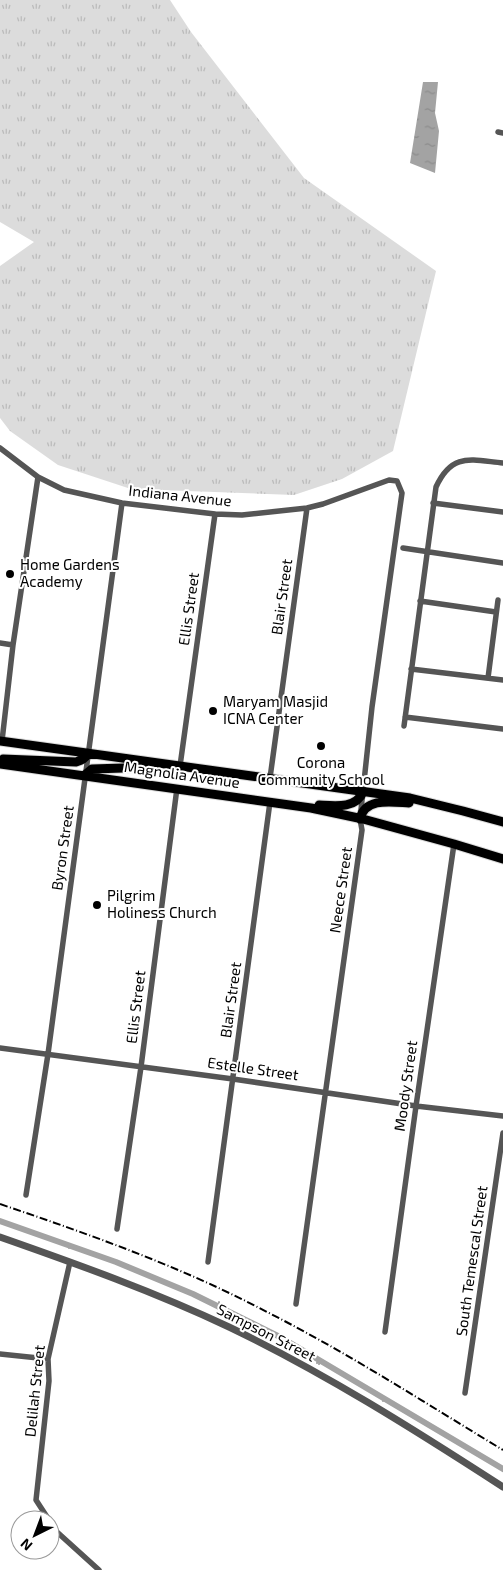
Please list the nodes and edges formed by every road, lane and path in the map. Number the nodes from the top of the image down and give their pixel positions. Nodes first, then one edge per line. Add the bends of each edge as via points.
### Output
1 (0, 448) edge
2 (503, 463) edge
3 (38, 477) junction
4 (397, 481) joint
5 (122, 503) junction
6 (433, 503) junction
7 (307, 508) junction
8 (503, 512) edge
9 (215, 514) junction
10 (403, 548) dead end
11 (427, 553) junction
12 (503, 563) edge
13 (498, 600) dead end
14 (420, 601) junction
15 (496, 612) junction
16 (0, 643) edge
17 (13, 645) junction
18 (411, 669) junction
19 (488, 678) junction
20 (503, 680) edge
21 (405, 717) junction
22 (404, 726) dead end
23 (503, 729) edge
24 (2, 732) edge
25 (1, 741) edge
26 (88, 753) junction
27 (0, 759) edge
28 (0, 764) edge
29 (180, 766) junction
30 (85, 775) junction
31 (270, 778) junction
32 (177, 788) junction
33 (363, 792) junction
34 (270, 802) junction
35 (285, 803) junction
36 (431, 803) junction
37 (360, 818) junction
38 (503, 822) edge
39 (454, 844) junction
40 (503, 859) edge
41 (0, 1048) edge
42 (48, 1054) junction
43 (141, 1067) junction
44 (233, 1079) junction
45 (326, 1092) junction
46 (416, 1106) junction
47 (503, 1116) edge
48 (503, 1133) edge
49 (26, 1195) dead end
50 (117, 1229) dead end
51 (0, 1237) edge
52 (70, 1262) junction
53 (208, 1262) dead end
54 (296, 1304) dead end
55 (386, 1332) dead end
56 (0, 1354) edge
57 (48, 1359) junction
58 (465, 1394) dead end
59 (503, 1487) edge
60 (43, 1510) edge
61 (60, 1535) edge
62 (99, 1570) edge

1 - 3 street, Indiana Avenue
2 - 6 street via 467,459 452,464 442,474
3 - 5 street, Indiana Avenue via 64,490
3 - 17 street
4 - 7 street, Indiana Avenue via 389,480
4 - 33 street, Neece Street via 402,493
5 - 9 street, Indiana Avenue
5 - 26 street, Byron Street
6 - 8 street
6 - 11 street
7 - 9 street, Indiana Avenue
7 - 31 street, Blair Street
9 - 29 street, Ellis Street
10 - 11 street
11 - 12 street
11 - 14 street
13 - 15 street
14 - 15 street
14 - 18 street
15 - 19 street
16 - 17 street
17 - 24 street
18 - 19 street
18 - 21 street
19 - 20 street
21 - 22 street
21 - 23 street
24 - 25 street
25 - 26 main road, Magnolia Avenue
26 - 27 main road via 86,758 76,762
26 - 29 main road, Magnolia Avenue
26 - 30 street, Byron Street
28 - 30 main road, Magnolia Avenue
29 - 30 main road via 92,769
29 - 31 main road, Magnolia Avenue
30 - 32 main road, Magnolia Avenue
30 - 42 street, Byron Street
31 - 33 main road, Magnolia Avenue
32 - 34 main road, Magnolia Avenue
32 - 43 street, Ellis Street
33 - 35 main road via 360,800 352,804
33 - 36 main road, Magnolia Avenue
33 - 37 street, Neece Street
34 - 35 main road, Magnolia Avenue
34 - 44 street, Blair Street
35 - 37 main road, Magnolia Avenue
36 - 37 main road via 368,805
36 - 38 main road, Magnolia Avenue
37 - 39 main road, Magnolia Avenue
37 - 45 street, Neece Street via 362,830
39 - 40 main road, Magnolia Avenue
39 - 46 street, Moody Street
41 - 42 street, Estelle Street
42 - 43 street, Estelle Street
42 - 49 street, Byron Street
43 - 44 street, Estelle Street
43 - 50 street, Ellis Street
44 - 45 street, Estelle Street
44 - 53 street, Blair Street
45 - 46 street, Estelle Street
45 - 54 street, Neece Street
46 - 47 street, Estelle Street
46 - 55 street, Moody Street
48 - 58 street, South Temescal Street
51 - 52 street, Sampson Street
52 - 57 street, Delilah Street
52 - 59 street, Sampson Street via 229,1327 386,1414
56 - 57 street
57 - 60 street, Delilah Street via 49,1381 36,1500
61 - 62 street, Delilah Street

